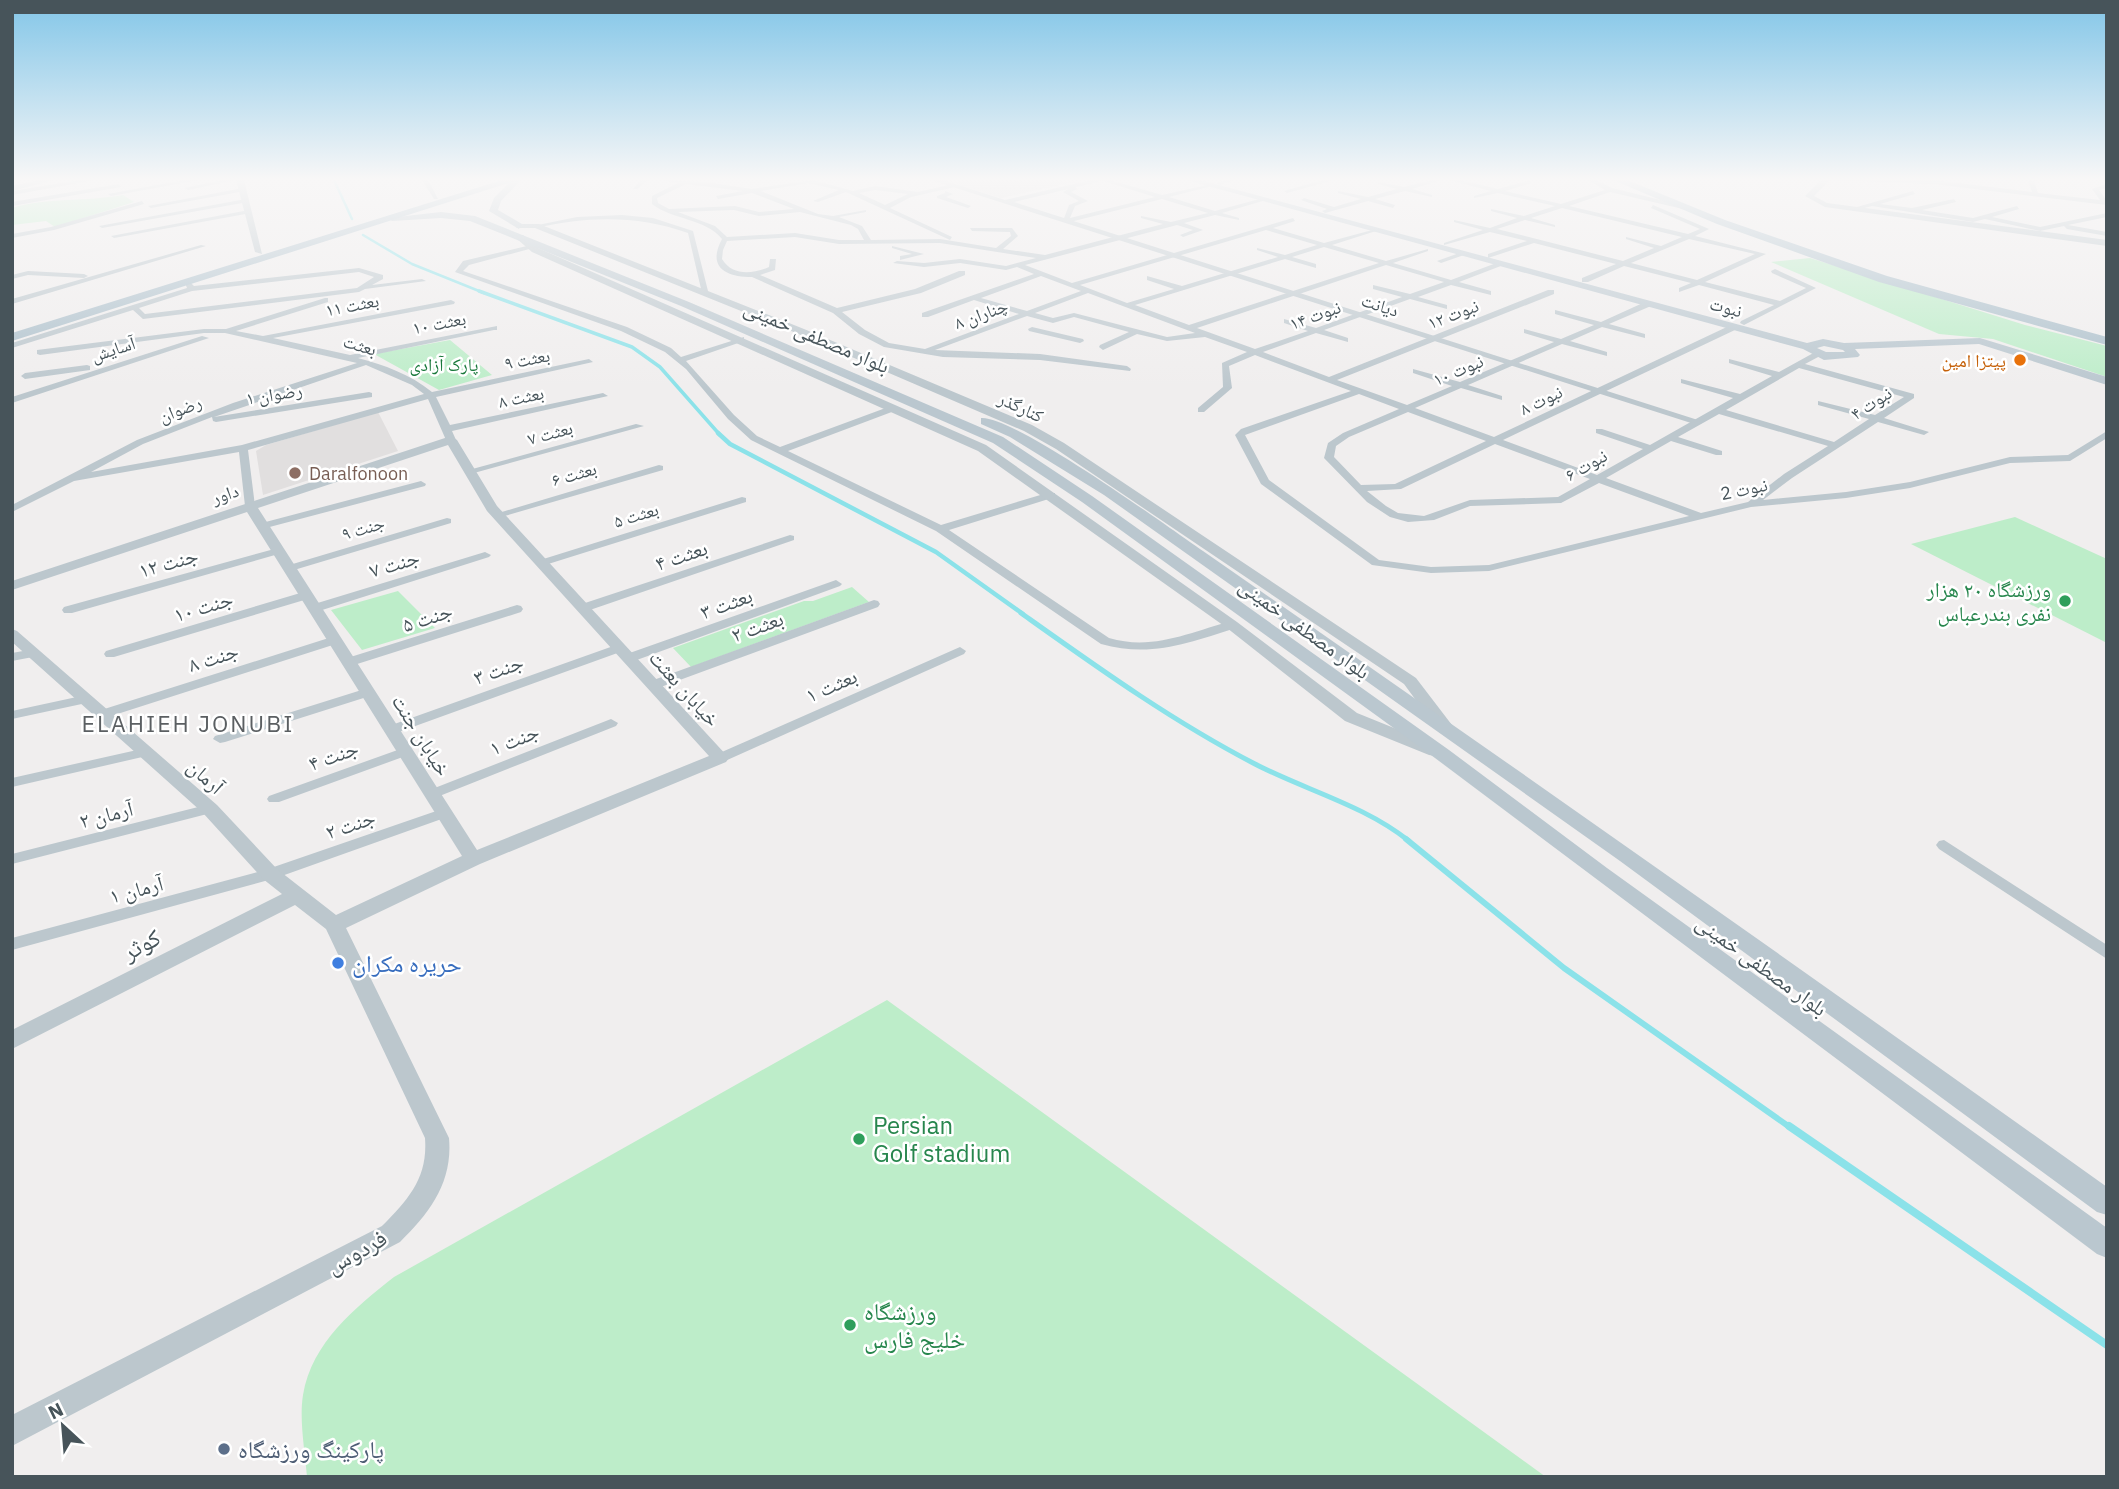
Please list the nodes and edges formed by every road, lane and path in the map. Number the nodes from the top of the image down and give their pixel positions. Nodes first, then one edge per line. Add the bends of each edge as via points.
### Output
1 (190, 249) edge
2 (267, 249) edge
3 (298, 249) edge
4 (494, 249) edge
5 (558, 249) edge
6 (561, 249) edge
7 (564, 249) edge
8 (573, 249) edge
9 (695, 249) edge
10 (720, 249) edge
11 (907, 249) edge
12 (1001, 249) edge
13 (1076, 249) edge
14 (1153, 249) edge
15 (1195, 249) edge
16 (1261, 249) edge
17 (1308, 249) edge
18 (1343, 249) edge
19 (1448, 249) edge
20 (1467, 249) edge
21 (1510, 249) edge
22 (1563, 249) edge
23 (1657, 249) edge
24 (1744, 249) edge
25 (1798, 249) edge
26 (1831, 249) edge
27 (1837, 249) edge
28 (874, 250) joint
29 (1426, 250) dead end
30 (1802, 251) junction
31 (259, 252) joint
32 (861, 252) dead end
33 (1462, 254) junction
34 (1173, 256) junction
35 (1491, 256) junction
36 (1048, 257) junction
37 (1286, 257) junction
38 (1868, 259) dead end
39 (773, 261) dead end
40 (900, 261) junction
41 (1441, 261) dead end
42 (1389, 263) junction
43 (1502, 264) junction
44 (1623, 264) junction
45 (1018, 265) junction
46 (1313, 266) dead end
47 (1775, 271) dead end
48 (962, 273) dead end
49 (1040, 274) junction
50 (1231, 274) junction
51 (754, 275) junction
52 (1873, 276) junction
53 (12, 277) edge
54 (92, 278) junction
55 (1150, 278) dead end
56 (1585, 280) junction
57 (422, 281) dead end
58 (1455, 281) junction
59 (1699, 283) junction
60 (1072, 285) junction
61 (190, 286) junction
62 (1376, 287) dead end
63 (359, 289) junction
64 (1183, 289) junction
65 (1682, 290) dead end
66 (1088, 291) junction
67 (913, 292) junction
68 (1551, 292) dead end
69 (706, 293) junction
70 (1488, 293) dead end
71 (1294, 294) junction
72 (971, 297) junction
73 (1411, 297) junction
74 (925, 298) dead end
75 (12, 302) edge
76 (451, 302) dead end
77 (1652, 302) junction
78 (937, 303) dead end
79 (1781, 304) junction
80 (1128, 305) junction
81 (948, 306) junction
82 (134, 307) junction
83 (1444, 307) dead end
84 (836, 311) junction
85 (1558, 312) dead end
86 (1029, 313) junction
87 (925, 315) dead end
88 (1361, 315) junction
89 (2018, 317) junction
90 (1287, 321) dead end
91 (1601, 324) junction
92 (1111, 325) junction
93 (1739, 325) junction
94 (494, 328) dead end
95 (1189, 328) junction
96 (12, 329) edge
97 (1032, 329) dead end
98 (1098, 330) dead end
99 (225, 331) junction
100 (1138, 331) junction
101 (1318, 331) junction
102 (1527, 331) dead end
103 (2107, 332) edge
104 (1206, 334) junction
105 (1642, 336) dead end
106 (12, 337) edge
107 (258, 338) junction
108 (1079, 338) dead end
109 (1434, 338) junction
110 (741, 339) junction
111 (1167, 340) junction
112 (1345, 340) dead end
113 (2107, 341) edge
114 (1562, 342) junction
115 (12, 346) edge
116 (1103, 347) dead end
117 (1814, 348) junction
118 (1157, 349) dead end
119 (2107, 350) edge
120 (923, 351) junction
121 (40, 352) dead end
122 (1258, 354) junction
123 (1604, 354) dead end
124 (350, 357) junction
125 (680, 360) junction
126 (368, 362) junction
127 (589, 362) dead end
128 (1732, 362) dead end
129 (1513, 363) junction
130 (117, 364) junction
131 (1797, 365) junction
132 (1127, 369) dead end
133 (1416, 371) dead end
134 (1779, 375) junction
135 (25, 376) dead end
136 (1328, 380) junction
137 (1684, 381) dead end
138 (2107, 382) edge
139 (1462, 386) junction
140 (1358, 391) junction
141 (1600, 391) junction
142 (369, 395) dead end
143 (431, 396) junction
144 (603, 396) dead end
145 (1738, 397) junction
146 (1500, 398) dead end
147 (12, 400) edge
148 (1821, 404) dead end
149 (894, 408) junction
150 (1408, 409) junction
151 (1201, 410) dead end
152 (1716, 410) junction
153 (1876, 419) junction
154 (1695, 421) junction
155 (184, 424) junction
156 (639, 426) dead end
157 (1599, 431) dead end
158 (1924, 432) dead end
159 (2107, 434) edge
160 (449, 435) junction
161 (1668, 437) junction
162 (1494, 441) junction
163 (1835, 445) junction
164 (243, 448) junction
165 (1648, 449) junction
166 (778, 451) junction
167 (1719, 453) dead end
168 (659, 468) dead end
169 (470, 471) junction
170 (66, 479) junction
171 (1596, 479) junction
172 (421, 484) dead end
173 (1358, 488) junction
174 (1051, 495) junction
175 (742, 500) dead end
176 (1751, 503) junction
177 (250, 506) junction
178 (12, 509) edge
179 (497, 515) junction
180 (1702, 517) junction
181 (447, 521) dead end
182 (262, 526) junction
183 (940, 528) junction
184 (790, 538) dead end
185 (278, 551) junction
186 (485, 555) dead end
187 (541, 562) junction
188 (290, 568) junction
189 (836, 583) dead end
190 (12, 586) edge
191 (311, 601) junction
192 (874, 604) dead end
193 (583, 608) junction
194 (517, 609) dead end
195 (68, 610) dead end
196 (1232, 625) junction
197 (12, 634) edge
198 (335, 640) junction
199 (960, 651) dead end
200 (34, 653) junction
201 (624, 653) junction
202 (110, 654) dead end
203 (12, 657) edge
204 (349, 662) junction
205 (653, 685) junction
206 (368, 692) junction
207 (86, 699) junction
208 (103, 714) junction
209 (12, 715) edge
210 (611, 723) dead end
211 (1446, 729) junction
212 (391, 730) junction
213 (220, 739) dead end
214 (406, 751) junction
215 (146, 752) junction
216 (1442, 754) junction
217 (720, 758) junction
218 (12, 783) edge
219 (432, 794) junction
220 (274, 799) dead end
221 (210, 809) junction
222 (445, 813) junction
223 (1944, 845) dead end
224 (1628, 856) junction
225 (12, 859) edge
226 (473, 859) junction
227 (1599, 873) junction
228 (270, 874) junction
229 (295, 896) junction
230 (334, 926) junction
231 (12, 944) edge
232 (2107, 953) edge
233 (12, 1040) edge
234 (2015, 1136) junction
235 (2107, 1188) edge
236 (2107, 1203) edge
237 (2107, 1245) edge
238 (12, 1431) edge

1 - 54 street
2 - 31 main road
3 - 61 main road
4 - 125 street via 460,271 624,329
5 - 110 street
6 - 216 main road, بلوار مصطفی خمینی via 998,440
7 - 211 main road, بلوار مصطفی خمینی via 1015,434 1110,492
8 - 69 street, کنارگذر
9 - 69 street
10 - 51 street via 727,272
11 - 40 street via 920,254
12 - 36 street
13 - 36 street
14 - 34 street, دیانت
15 - 34 street
16 - 37 street
17 - 37 street
18 - 42 street
19 - 33 main road, نبوت
20 - 35 main road, نبوت
21 - 35 street
22 - 44 street
23 - 44 street
24 - 59 street via 1762,254
25 - 30 main road
26 - 30 main road via 1835,252 1819,255
27 - 38 main road
28 - 32 street
28 - 40 street
29 - 42 street
30 - 52 main road
31 - 96 main road
33 - 41 street
33 - 43 main road, نبوت
34 - 50 street, دیانت
34 - 60 street
35 - 56 main road, نبوت
36 - 45 street
37 - 46 street
37 - 50 street
39 - 51 street via 769,271
40 - 45 street via 909,265 951,261
42 - 58 street
42 - 71 street
43 - 58 street, نبوت ۱۴
43 - 77 main road, نبوت
44 - 56 street
44 - 59 street
45 - 49 street
47 - 79 street, نبوت ۸ via 1812,288
48 - 67 street
49 - 60 street
49 - 72 street
50 - 64 street
50 - 71 street, دیانت
51 - 84 street
52 - 89 main road
52 - 103 main road via 1855,266 1893,268 1963,294
53 - 54 street via 28,273
54 - 75 street
55 - 64 street
56 - 77 main road, نبوت
57 - 63 street
58 - 70 street
58 - 73 street, نبوت ۱۴
59 - 65 street
59 - 79 street
60 - 66 street
61 - 63 street via 359,271 380,277
61 - 82 street
61 - 106 main road
62 - 73 street
63 - 82 street via 143,317
63 - 99 street
64 - 80 street
66 - 80 street
66 - 86 street, چناران ۸
67 - 74 street
67 - 84 street
68 - 109 street, نبوت ۱۲
69 - 211 street, کنارگذر via 1055,443 1410,681
71 - 88 street, دیانت
71 - 95 street
72 - 81 street
72 - 86 street
73 - 83 street
73 - 88 street, نبوت ۱۴
76 - 107 street, بعثت ۱۱
77 - 91 street, نبوت ۱۰
77 - 93 main road, نبوت
78 - 81 street
79 - 93 street, نبوت ۸
80 - 95 street
81 - 87 street
82 - 115 street
84 - 120 street via 887,345
85 - 91 street
86 - 92 street via 1053,321 1074,315
86 - 120 street, چناران ۸
88 - 101 street, نبوت ۱۴
88 - 109 street, دیانت
89 - 113 main road
89 - 119 main road
90 - 101 street
91 - 105 street
91 - 114 street, نبوت ۱۰
92 - 98 street
92 - 100 street
93 - 117 main road, نبوت
93 - 141 street, نبوت ۸
94 - 124 street, بعثت ۱۰
95 - 104 street
97 - 108 street
99 - 107 street, بعثت
99 - 121 street
99 - 130 street, آسایش
100 - 111 street
100 - 116 street
101 - 112 street
101 - 122 street, نبوت ۱۴
102 - 114 street
104 - 111 street
104 - 122 street
107 - 124 street, بعثت
109 - 129 street, دیانت
109 - 136 street, نبوت ۱۲
110 - 125 street
110 - 149 street
111 - 118 street
114 - 123 street
114 - 129 street, نبوت ۱۰
117 - 131 street, نبوت ۶
117 - 138 main road, نبوت via 2002,345
120 - 132 street via 1040,356
122 - 136 street
122 - 151 street, نبوت ۱۴ via 1225,365 1228,388
124 - 126 street, بعثت
125 - 166 street via 731,417 754,438
126 - 143 street, بعثت
126 - 155 street, رضوان
127 - 143 street, بعثت ۹
128 - 134 street
129 - 139 street, نبوت ۱۰
129 - 141 street, دیانت
130 - 135 street
130 - 147 street, آسایش
131 - 134 street, نبوت ۶
131 - 153 street, نبوت ۴ via 1911,396
133 - 139 street
134 - 145 street, نبوت ۶
136 - 140 street
137 - 145 street
139 - 146 street
139 - 150 street, نبوت ۱۰
140 - 150 street
140 - 180 street, نبوت 2 via 1240,435 1265,482 1376,564 1431,570 1489,568
141 - 154 street, دیانت
141 - 162 street, نبوت ۸
142 - 155 street, رضوان ۱
143 - 160 street
143 - 164 street, بعثت ۹
144 - 160 street, بعثت ۸
145 - 152 street, نبوت ۶
148 - 153 street
149 - 166 street
149 - 174 street via 982,448
150 - 162 street
150 - 173 street, نبوت ۱۰ via 1331,445 1329,458
152 - 154 street, نبوت ۶
152 - 163 street
153 - 158 street
153 - 163 street, نبوت ۴
154 - 161 street, نبوت ۶
155 - 170 street, رضوان
156 - 169 street, بعثت ۷
157 - 165 street
159 - 176 street, نبوت 2 via 2070,458 2010,460 1910,485
160 - 169 street, خیابان بعثت
160 - 177 street, داور
161 - 165 street, نبوت ۶
161 - 167 street
162 - 171 street
162 - 173 street, نبوت ۸ via 1397,487
163 - 176 street, نبوت ۴
164 - 170 street, بعثت ۹
164 - 177 street
165 - 171 street, نبوت ۶
166 - 183 street
168 - 179 street, بعثت ۶
169 - 179 street, خیابان بعثت
170 - 178 street, رضوان
171 - 173 street, نبوت ۶ via 1561,500 1468,503 1425,519 1380,510
171 - 180 street
172 - 182 street
174 - 183 street
174 - 196 street
175 - 187 street, بعثت ۵
176 - 180 street, نبوت 2
177 - 182 street, خیابان جنت
177 - 190 street, داور
179 - 187 street, خیابان بعثت
181 - 188 street, جنت ۹
182 - 185 street, خیابان جنت
183 - 196 street via 1120,647 1163,646
184 - 193 street, بعثت ۴
185 - 188 street, خیابان جنت
185 - 195 street, جنت ۱۲
186 - 191 street, جنت ۷
187 - 193 street, خیابان بعثت
188 - 191 street, خیابان جنت
189 - 201 street, بعثت ۳
191 - 198 street, خیابان جنت
191 - 202 street, جنت ۱۰
192 - 205 street, بعثت ۲
193 - 201 street, خیابان بعثت
194 - 204 street, جنت ۵
196 - 216 street via 1351,717
197 - 200 street, آرمان
198 - 204 street, خیابان جنت
198 - 208 street, جنت ۸
199 - 217 street, بعثت ۱
200 - 203 street
200 - 207 street, آرمان
201 - 205 street, خیابان بعثت
201 - 212 street, جنت ۳
204 - 206 street, خیابان جنت
205 - 217 street, خیابان بعثت
206 - 212 street, خیابان جنت
206 - 213 street
207 - 208 street, آرمان
207 - 209 street
208 - 215 street, آرمان
210 - 219 street, جنت ۱
211 - 224 main road, بلوار مصطفی خمینی
212 - 214 street, خیابان جنت
214 - 219 street, خیابان جنت
214 - 220 street, جنت ۴
215 - 218 street
215 - 221 street, آرمان
216 - 227 main road, بلوار مصطفی خمینی
217 - 226 street, خیابان بعثت
219 - 222 street, خیابان جنت
221 - 225 street, آرمان ۲
221 - 228 street, آرمان
222 - 226 street, خیابان جنت
222 - 228 street, جنت ۲
223 - 232 street
224 - 227 main road
224 - 234 main road, بلوار مصطفی خمینی
226 - 230 street
227 - 237 main road, بلوار مصطفی خمینی
228 - 229 street, آرمان
228 - 231 street, آرمان ۱
229 - 230 street, آرمان
229 - 233 street, کوثر
230 - 238 street, فردوس via 437,1138 440,1158 434,1182 414,1212 391,1234
234 - 235 main road
234 - 236 main road, بلوار مصطفی خمینی

